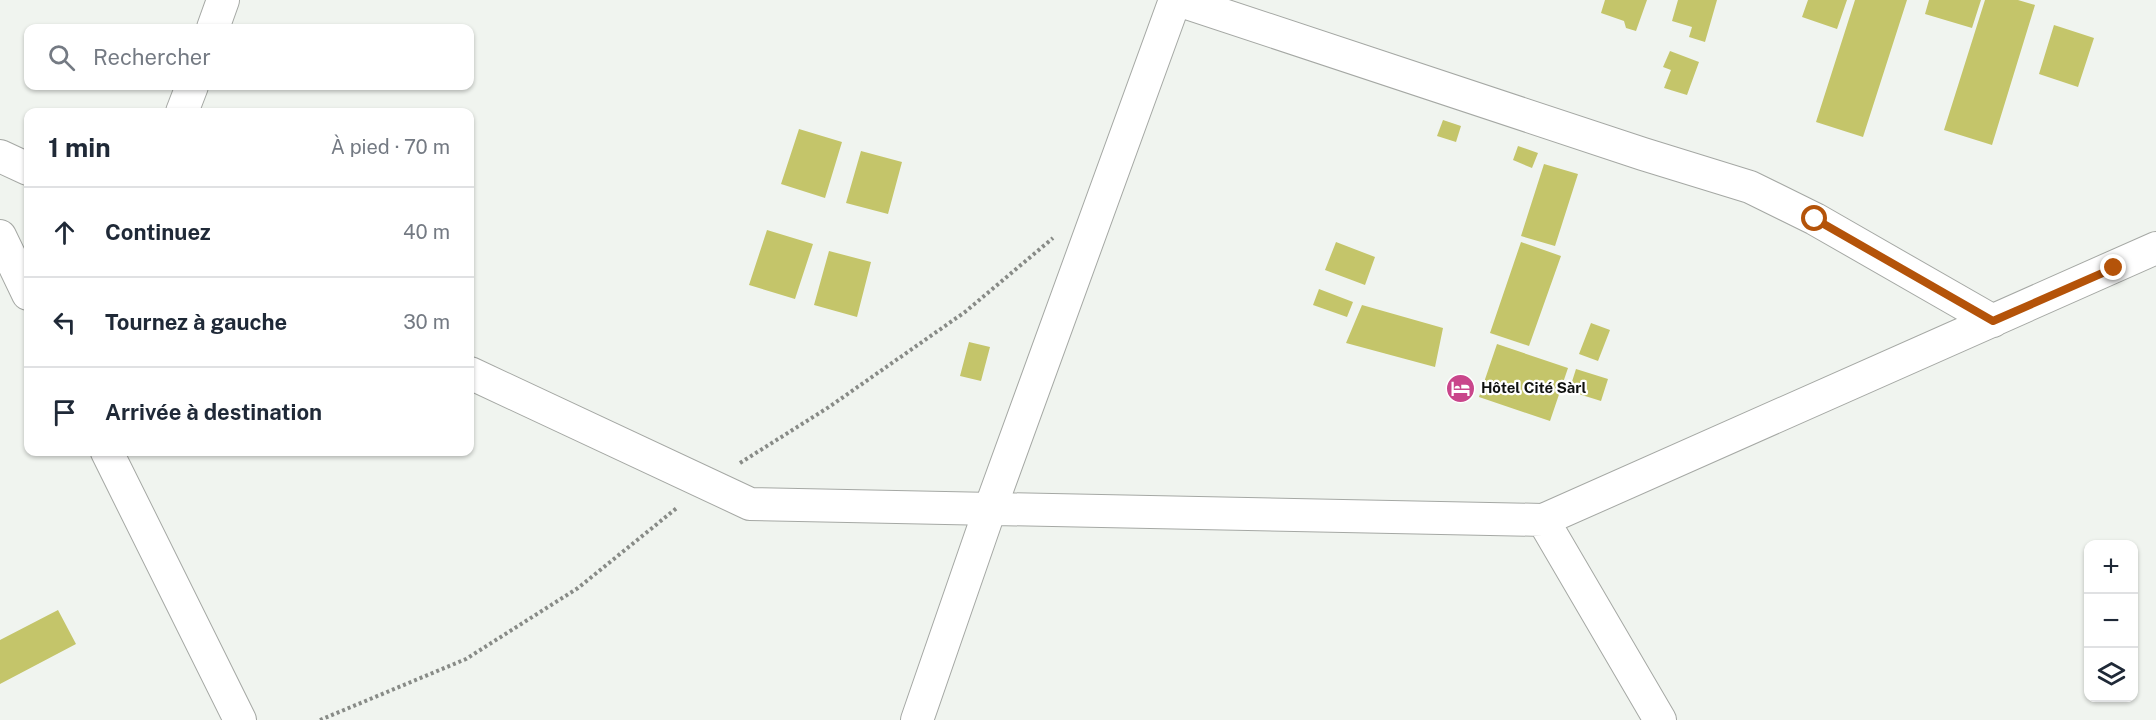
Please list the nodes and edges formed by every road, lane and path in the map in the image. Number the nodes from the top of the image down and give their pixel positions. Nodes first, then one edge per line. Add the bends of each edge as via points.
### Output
1 (223, 0) edge
2 (1176, 0) edge
3 (214, 24) edge
4 (190, 90) edge
5 (184, 108) edge
6 (0, 156) edge
7 (24, 167) edge
8 (0, 236) edge
9 (2156, 248) edge
10 (24, 286) edge
11 (1993, 321) junction
12 (474, 376) edge
13 (109, 456) edge
14 (990, 509) junction
15 (1543, 520) junction
16 (240, 720) edge
17 (916, 720) edge
18 (1660, 720) edge

1 - 3 street
2 - 11 street via 1750,187 1815,219
2 - 14 street
4 - 5 street
6 - 7 street
8 - 10 street
9 - 11 street
11 - 15 street
12 - 14 street via 750,504
13 - 16 street
14 - 15 street
14 - 17 street
15 - 18 street

